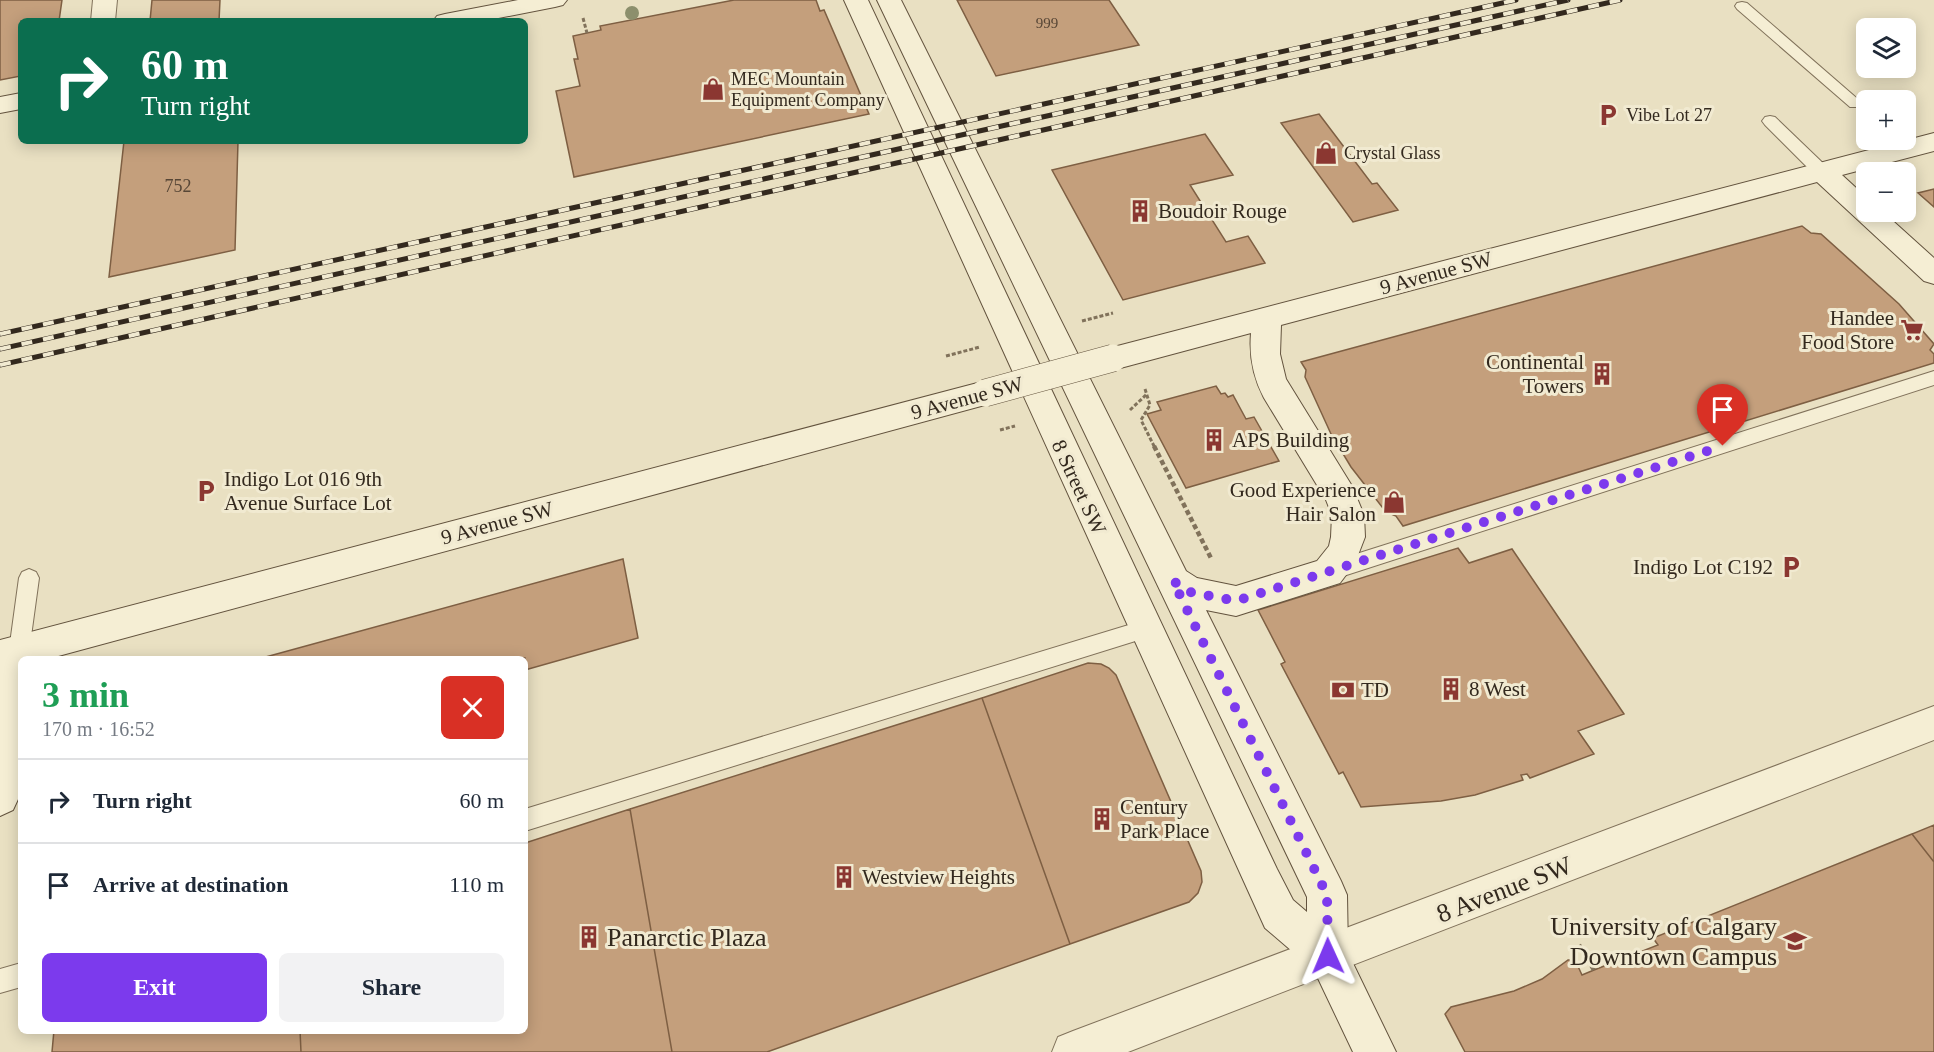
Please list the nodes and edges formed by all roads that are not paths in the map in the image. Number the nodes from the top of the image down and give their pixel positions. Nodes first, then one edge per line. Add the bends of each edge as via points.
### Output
1 (105, 0) edge
2 (555, 0) edge
3 (856, 0) edge
4 (889, 0) edge
5 (1742, 6) dead end
6 (103, 18) edge
7 (462, 18) edge
8 (18, 102) edge
9 (1855, 104) dead end
10 (0, 106) edge
11 (1770, 121) dead end
12 (1934, 142) edge
13 (1821, 171) junction
14 (1934, 274) edge
15 (1267, 318) junction
16 (1934, 378) edge
17 (1328, 572) junction
18 (29, 578) dead end
19 (1173, 581) junction
20 (1145, 629) junction
21 (10, 654) edge
22 (1934, 723) edge
23 (0, 797) edge
24 (528, 819) edge
25 (1328, 956) junction
26 (18, 976) edge
27 (0, 981) edge
28 (1073, 1052) edge
29 (1375, 1052) edge

1 - 6 main road
2 - 7 main road
3 - 20 main road, 8 Street SW
4 - 19 main road, 8 Street SW
5 - 9 lane
8 - 10 main road
11 - 13 lane
12 - 13 main road, 9 Avenue SW
13 - 14 main road
13 - 15 main road, 9 Avenue SW
15 - 17 main road via 1264,359 1269,375 1341,496 1348,515 1343,553
15 - 21 main road, 9 Avenue SW, bridge
16 - 17 lane
17 - 19 main road via 1236,601 1190,592
18 - 21 lane
19 - 25 main road, 8 Street SW via 1327,895
20 - 24 lane
20 - 25 main road, 8 Street SW via 1279,914
21 - 23 main road
22 - 25 main road, 8 Avenue SW
25 - 28 main road, 8 Avenue SW
25 - 29 main road, 8 Street SW
26 - 27 lane

